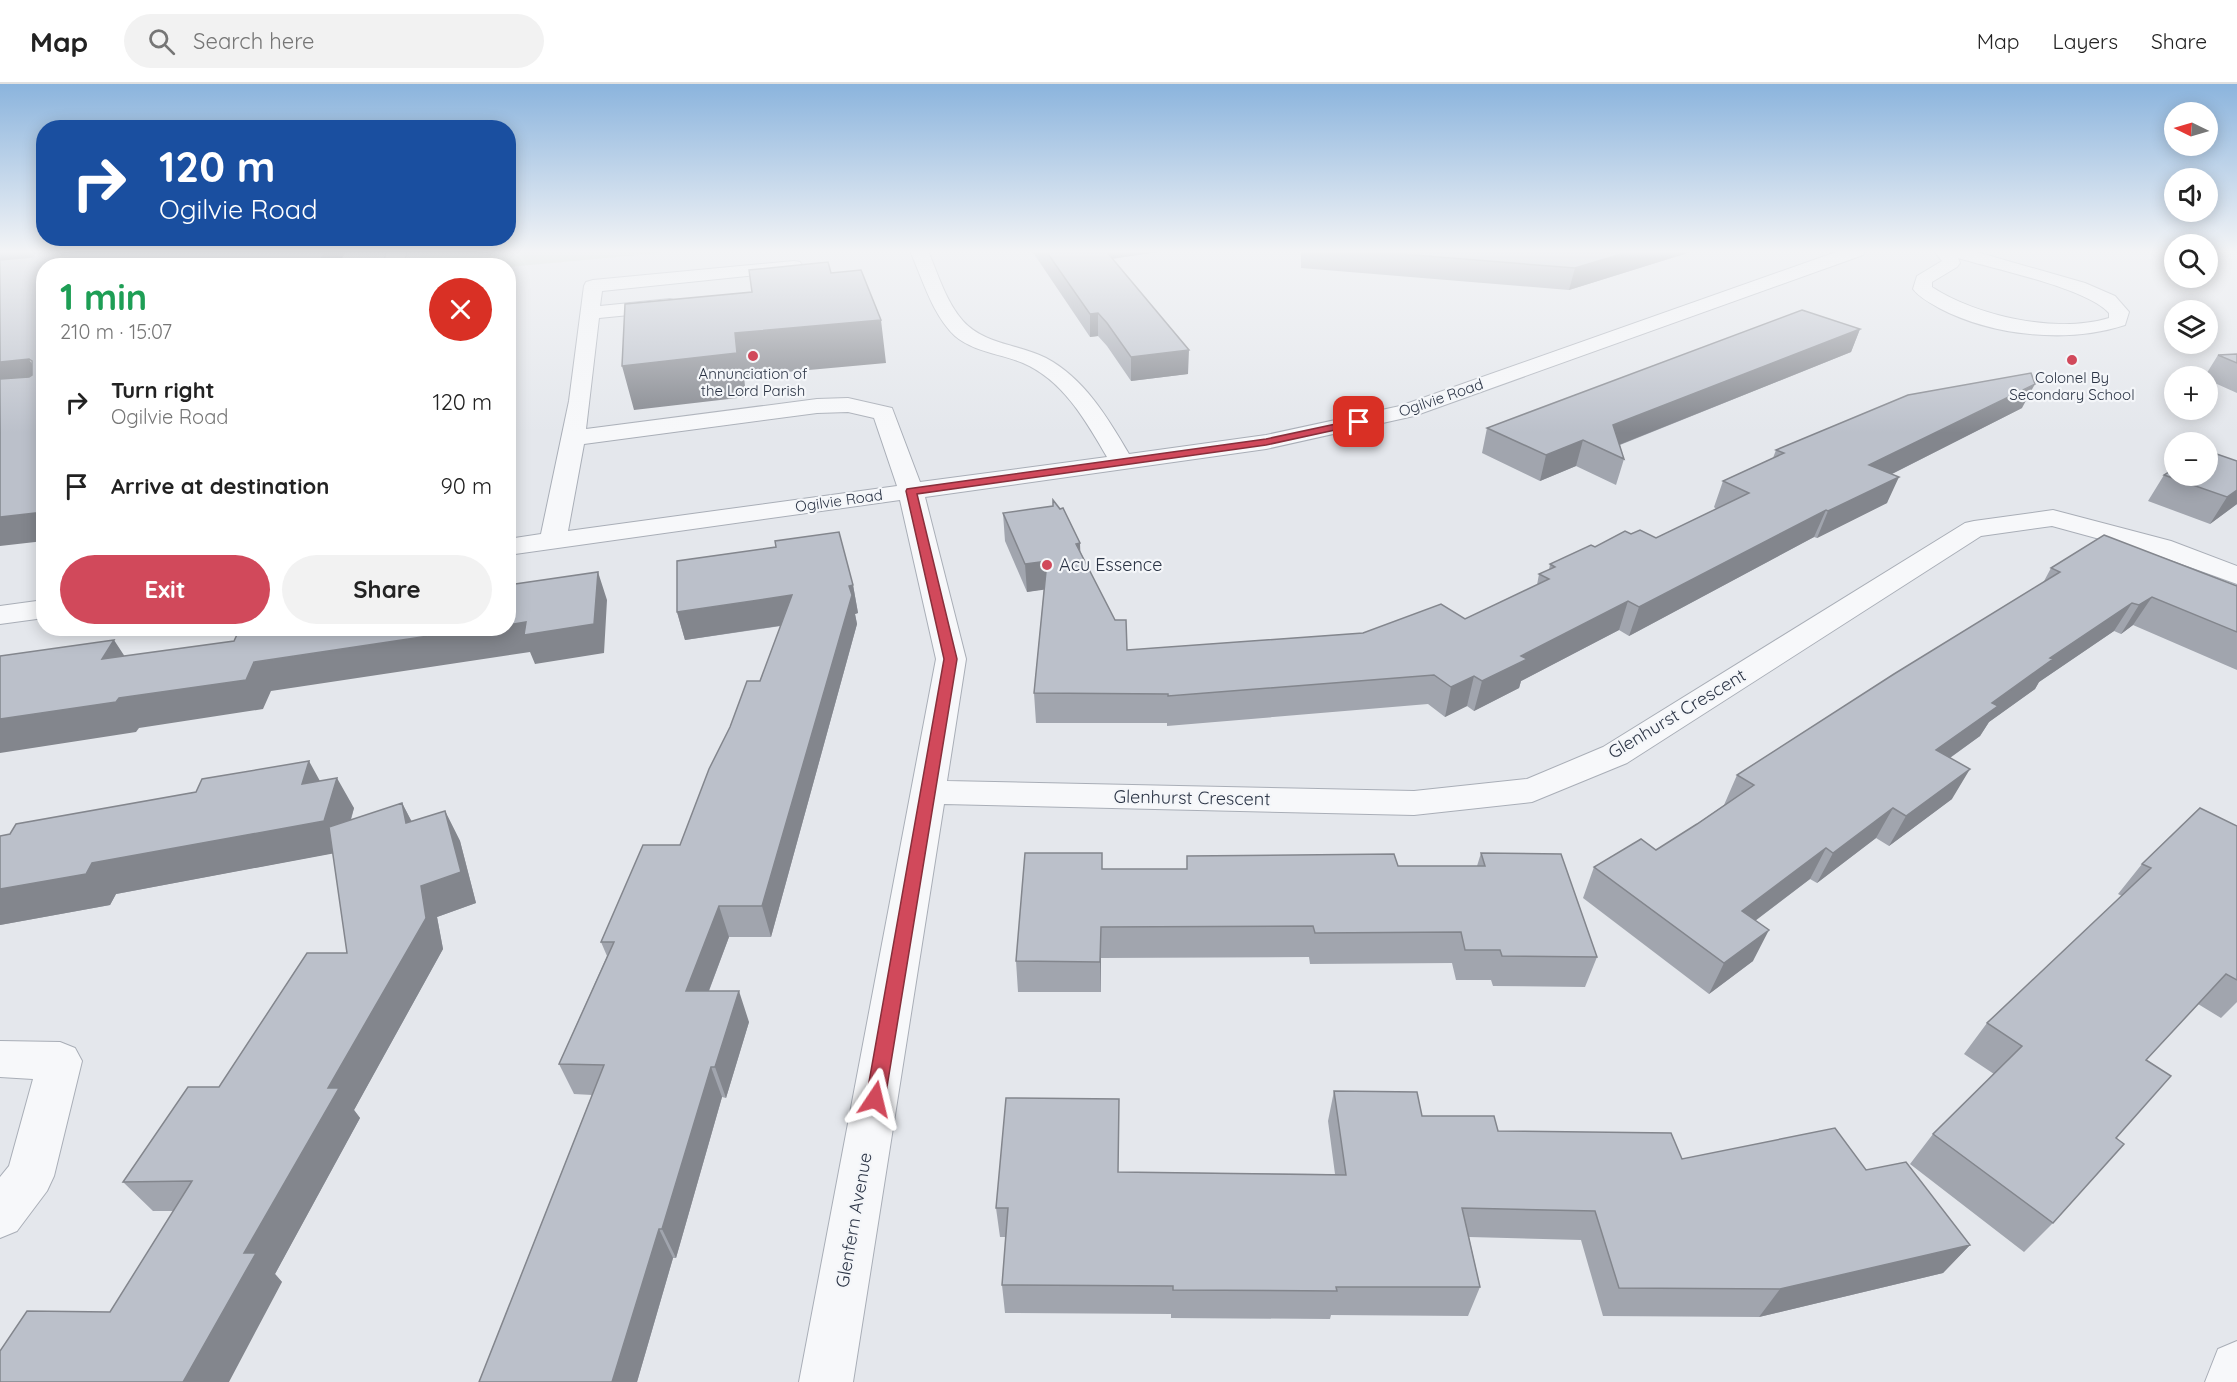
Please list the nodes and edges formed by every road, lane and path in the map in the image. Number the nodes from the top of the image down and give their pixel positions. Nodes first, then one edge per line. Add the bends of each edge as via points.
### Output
1 (605, 312) edge
2 (948, 312) edge
3 (1686, 312) edge
4 (1962, 312) edge
5 (2120, 312) edge
6 (590, 313) joint
7 (573, 438) junction
8 (1123, 463) junction
9 (911, 491) junction
10 (553, 541) junction
11 (516, 545) edge
12 (2237, 576) edge
13 (36, 610) edge
14 (0, 615) edge
15 (929, 792) junction
16 (0, 1059) edge
17 (0, 1215) edge
18 (2237, 1368) edge
19 (826, 1382) edge
20 (2232, 1382) edge

1 - 6 street
2 - 8 street via 957,326 973,339 1038,362 1066,382 1100,424
3 - 8 street, Ogilvie Road via 1406,411 1266,442
4 - 5 street via 2007,326 2035,328 2095,327 2118,321
6 - 7 street
7 - 9 street, Glenfern Avenue via 806,407 848,405 884,413
7 - 10 street
8 - 9 street, Ogilvie Road
9 - 10 street, Ogilvie Road
9 - 15 street, Glenfern Avenue via 951,659
10 - 11 street, Ogilvie Road
12 - 15 street, Glenhurst Crescent via 2161,547 2053,518 1974,529 1615,755 1532,790 1414,803
13 - 14 street
15 - 19 street, Glenfern Avenue
16 - 17 street via 60,1061 30,1176
18 - 20 street

